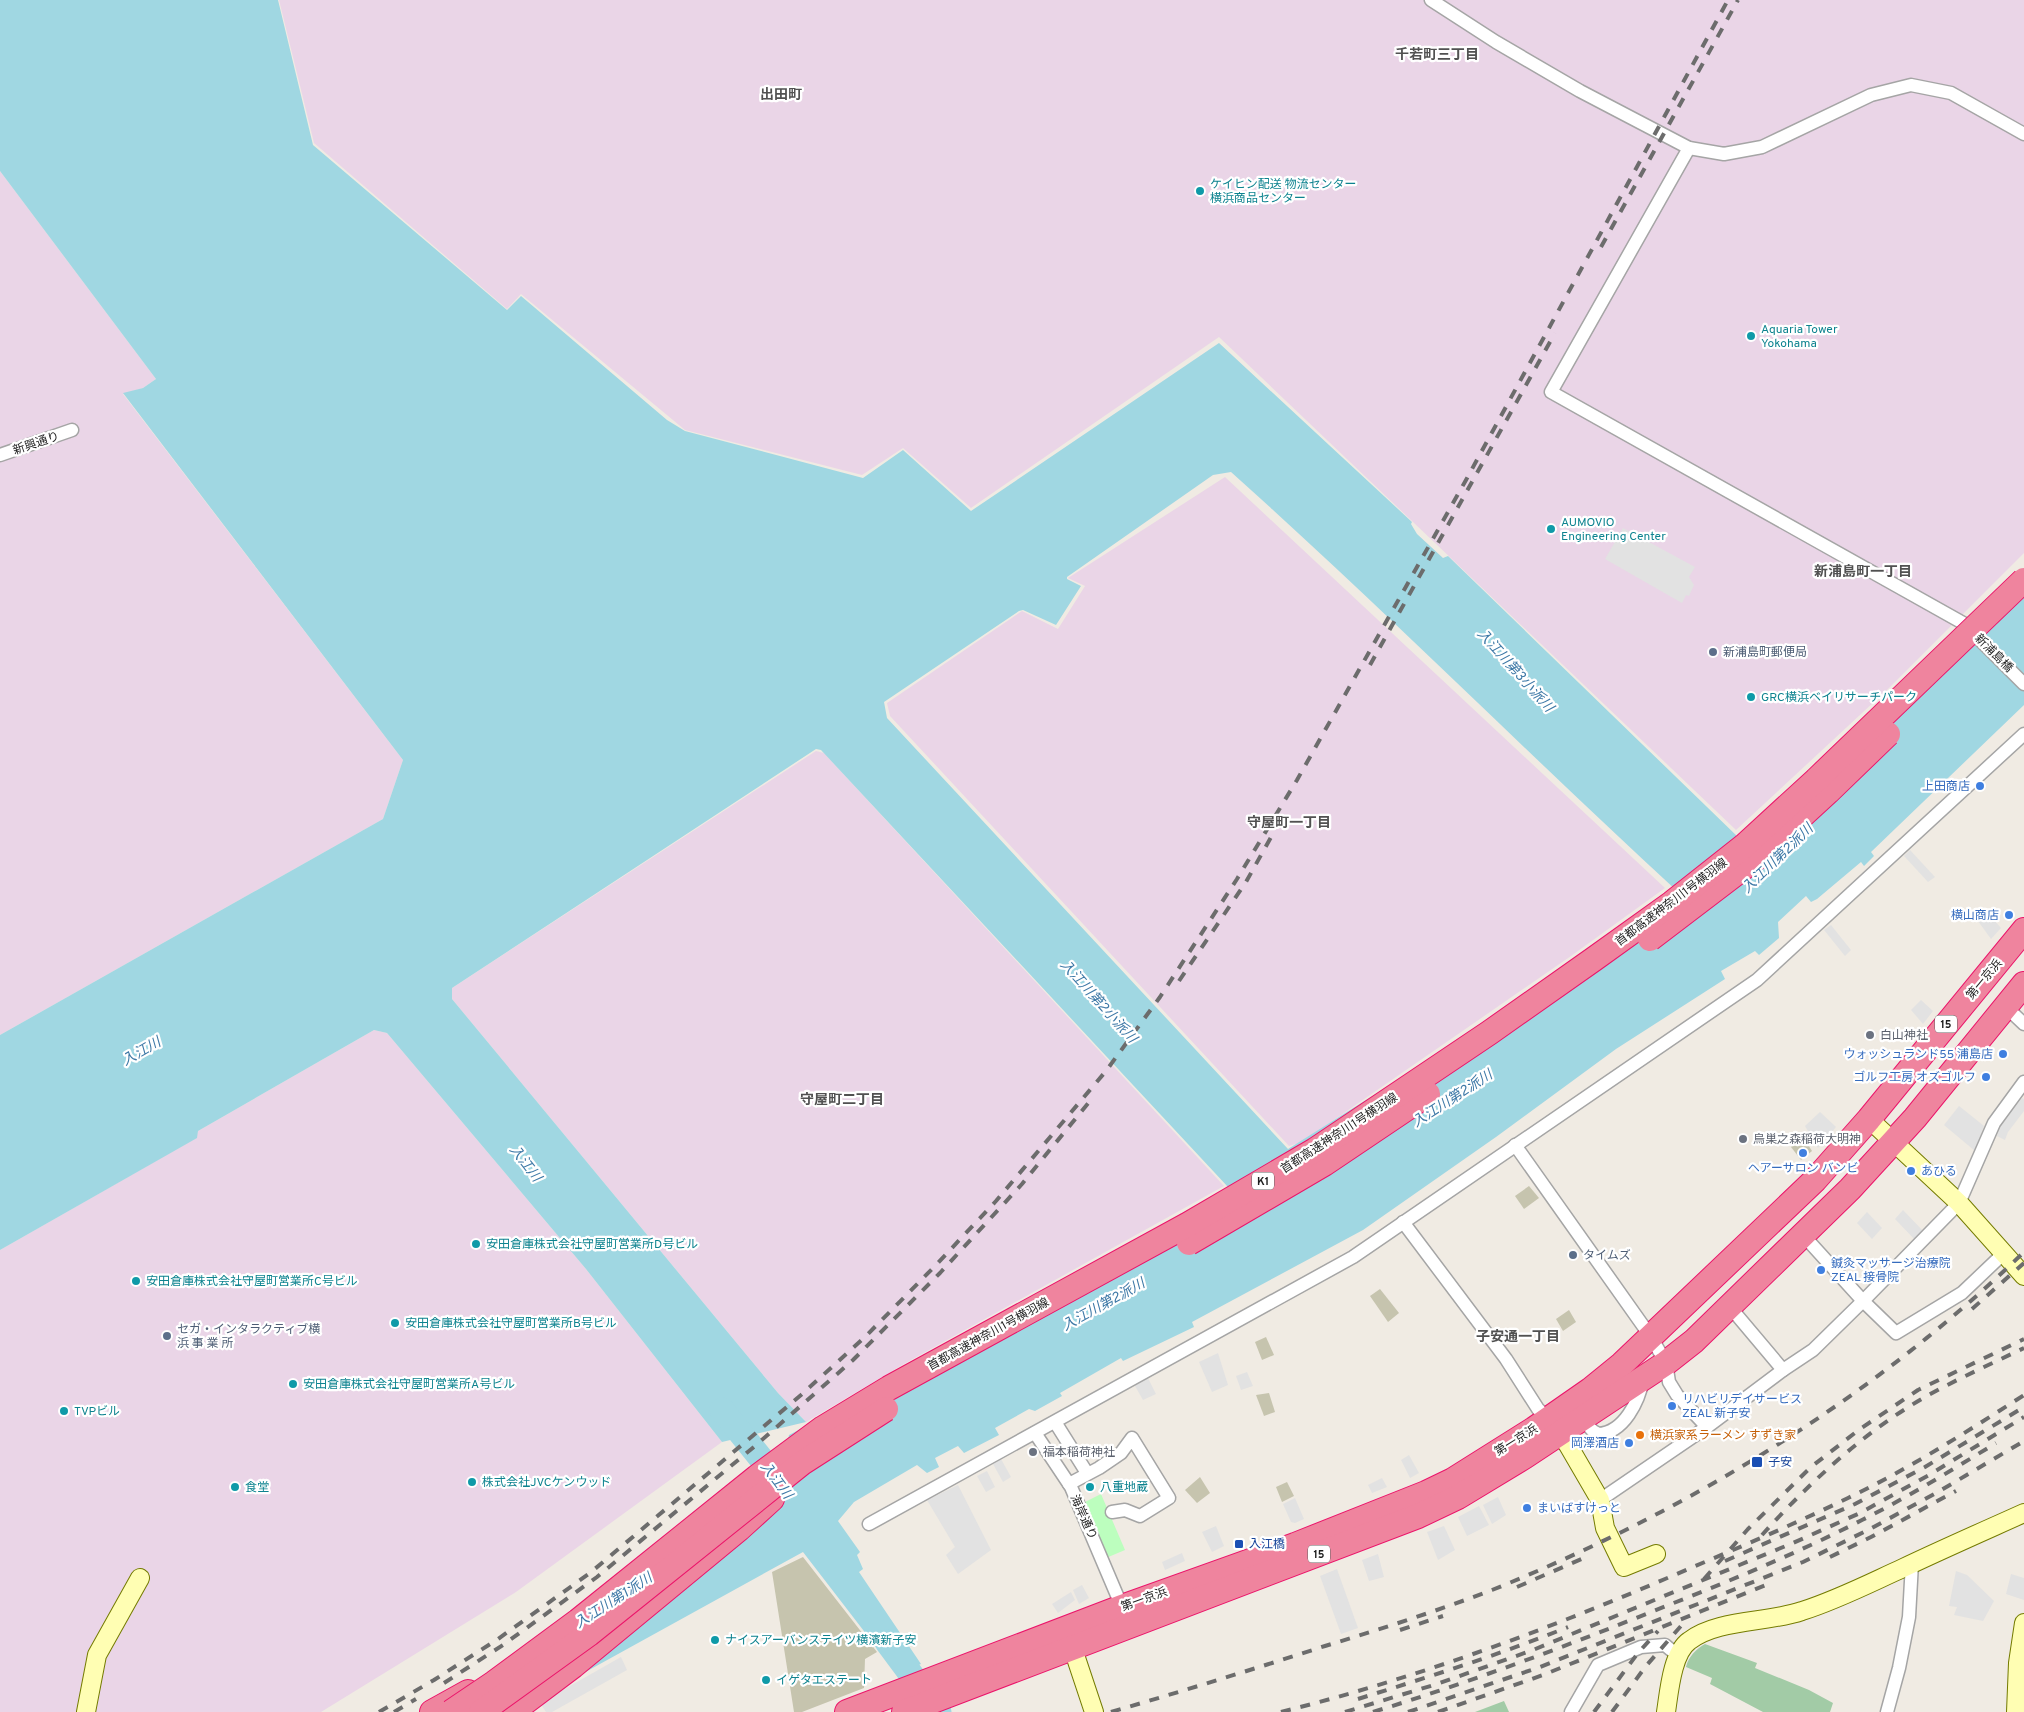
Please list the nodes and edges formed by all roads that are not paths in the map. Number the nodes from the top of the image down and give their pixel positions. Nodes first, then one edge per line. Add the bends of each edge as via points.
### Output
1 (1431, 0) edge
2 (2024, 134) edge
3 (1689, 148) junction
4 (72, 430) dead end
5 (0, 455) edge
6 (2024, 580) edge
7 (2024, 603) edge
8 (2024, 684) edge
9 (2024, 734) edge
10 (2024, 930) edge
11 (2024, 984) edge
12 (2005, 1006) junction
13 (2024, 1024) edge
14 (2024, 1082) edge
15 (1869, 1119) junction
16 (1894, 1141) junction
17 (1515, 1145) junction
18 (1959, 1202) junction
19 (1403, 1222) junction
20 (1804, 1236) junction
21 (2004, 1254) junction
22 (2024, 1276) edge
23 (1863, 1301) junction
24 (1730, 1307) junction
25 (1651, 1336) junction
26 (1666, 1363) junction
27 (1783, 1370) junction
28 (1055, 1422) junction
29 (1554, 1426) junction
30 (1707, 1427) junction
31 (1035, 1433) junction
32 (833, 1441) junction
33 (1087, 1473) junction
34 (1069, 1484) junction
35 (1600, 1500) junction
36 (1112, 1512) dead end
37 (2024, 1513) edge
38 (870, 1524) dead end
39 (1656, 1554) dead end
40 (1912, 1563) junction
41 (140, 1578) dead end
42 (1122, 1607) junction
43 (2024, 1623) edge
44 (1069, 1639) junction
45 (1671, 1650) dead end
46 (533, 1655) junction
47 (910, 1703) edge
48 (86, 1712) edge
49 (432, 1712) edge
50 (451, 1712) edge
51 (481, 1712) edge
52 (512, 1712) edge
53 (847, 1712) edge
54 (1094, 1712) edge
55 (1571, 1712) edge
56 (1666, 1712) edge
57 (1887, 1712) edge
58 (2016, 1712) edge

1 - 3 street via 1580,91
2 - 3 street via 1952,93 1911,85 1871,95 1762,147 1724,154
3 - 8 street, 新浦島橋 via 1551,392 1964,623
4 - 5 street, 新興通り
6 - 46 highway, 首都高速神奈川1号横羽線 / K1, bridge via 1780,813 1708,875 1617,943 1315,1150 823,1428
7 - 32 highway, 首都高速神奈川1号横羽線 / K1, bridge via 1770,846 1603,973 1324,1164 1198,1238 897,1402
9 - 17 street via 1758,980
10 - 15 highway, 第一京浜 / 15
11 - 12 highway, 第一京浜 / 15
12 - 13 street
12 - 16 highway, 第一京浜 / 15
14 - 18 street via 1994,1123
15 - 16 street
15 - 25 highway, 第一京浜 / 15 via 1815,1180
16 - 18 street
16 - 20 highway, 第一京浜 / 15
17 - 19 street
17 - 25 street
18 - 21 street
18 - 23 street
19 - 28 street via 1353,1257
19 - 29 street via 1506,1359 1538,1409
20 - 23 street
20 - 24 highway, 第一京浜 / 15
21 - 22 street
21 - 23 street via 1962,1293 1896,1333
23 - 27 street via 1813,1350
24 - 26 highway, 第一京浜 / 15
24 - 27 street
25 - 26 street
25 - 29 highway, 第一京浜 / 15
26 - 29 highway, 第一京浜 / 15 via 1582,1419
26 - 30 street via 1669,1382
27 - 30 street
28 - 31 street
28 - 33 street
29 - 35 street
29 - 42 highway, 第一京浜 / 15 via 1426,1493 1295,1545
29 - 44 highway, 第一京浜 / 15 via 1458,1497 1418,1516
30 - 35 street
31 - 34 street, 海岸通り
31 - 38 street
32 - 51 highway, 首都高速神奈川1号横羽線 / K1, bridge via 767,1490 589,1634
32 - 52 highway, bridge via 739,1530
33 - 34 street
33 - 36 street via 1121,1453 1132,1438 1169,1498 1140,1516 1125,1510
34 - 42 street, 海岸通り
35 - 39 street via 1605,1528 1624,1567
37 - 40 street
40 - 56 street via 1803,1611 1721,1627 1688,1641 1676,1662
40 - 57 street via 1909,1617
41 - 48 street via 96,1655
42 - 44 highway, 第一京浜 / 15
43 - 58 street
44 - 47 highway, 第一京浜 / 15 via 942,1687
44 - 54 street
45 - 55 street via 1665,1645 1641,1647 1598,1665
46 - 49 highway, bridge
46 - 50 highway, 首都高速神奈川1号横羽線 / K1, bridge
47 - 53 highway, 第一京浜 / 15

